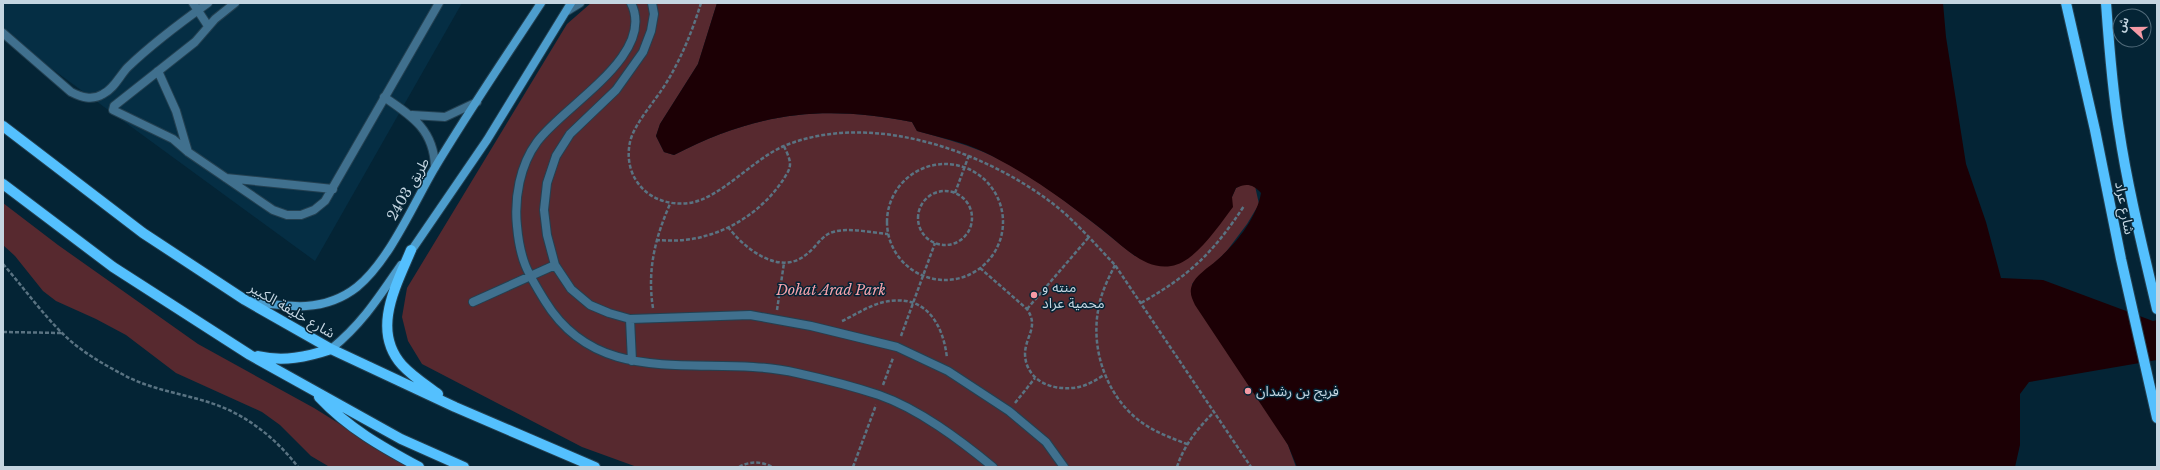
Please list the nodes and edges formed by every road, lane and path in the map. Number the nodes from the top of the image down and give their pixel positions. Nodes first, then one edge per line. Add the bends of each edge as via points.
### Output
1 (208, 3) edge
2 (235, 3) edge
3 (439, 3) edge
4 (541, 3) edge
5 (571, 3) edge
6 (580, 3) edge
7 (632, 3) edge
8 (652, 3) edge
9 (701, 3) edge
10 (2066, 3) edge
11 (2106, 3) edge
12 (196, 6) edge
13 (567, 11) junction
14 (208, 26) junction
15 (3, 33) edge
16 (158, 71) junction
17 (384, 97) junction
18 (477, 102) junction
19 (412, 115) junction
20 (3, 126) edge
21 (784, 146) junction
22 (188, 152) junction
23 (969, 155) junction
24 (435, 167) junction
25 (965, 167) junction
26 (226, 178) junction
27 (3, 184) edge
28 (333, 189) junction
29 (955, 193) junction
30 (670, 204) junction
31 (1244, 206) dead end
32 (728, 227) junction
33 (888, 234) junction
34 (1089, 237) junction
35 (656, 240) junction
36 (411, 250) junction
37 (784, 263) junction
38 (3, 264) edge
39 (555, 265) junction
40 (1115, 265) junction
41 (980, 268) junction
42 (529, 276) junction
43 (245, 300) junction
44 (473, 302) dead end
45 (1141, 303) junction
46 (1027, 309) junction
47 (2157, 309) edge
48 (655, 318) junction
49 (630, 319) junction
50 (776, 320) junction
51 (826, 329) junction
52 (3, 332) edge
53 (62, 333) junction
54 (330, 349) junction
55 (250, 355) junction
56 (632, 361) junction
57 (948, 371) junction
58 (1104, 375) junction
59 (1035, 378) junction
60 (312, 389) junction
61 (455, 407) junction
62 (1009, 411) junction
63 (1214, 412) junction
64 (2157, 418) edge
65 (1187, 444) junction
66 (298, 467) edge
67 (419, 467) edge
68 (464, 467) edge
69 (595, 467) edge
70 (739, 467) edge
71 (772, 467) edge
72 (993, 467) edge
73 (1064, 467) edge
74 (1177, 467) edge
75 (1251, 467) edge

1 - 12 lane
2 - 14 lane
3 - 17 lane
4 - 18 main road, طريق 2403
5 - 13 main road
6 - 13 lane
7 - 42 lane via 636,16 635,30 619,61 602,81 551,124 536,143 523,169 516,195 516,222 520,253
8 - 39 lane via 653,20 643,52 616,90 570,134 556,156 547,183 544,210
9 - 30 path via 677,63 630,141 629,162 636,181 650,196
10 - 64 main road, شارع عراد via 2096,130 2121,259
11 - 47 main road, شارع عراد via 2119,130
12 - 14 lane
12 - 15 lane via 126,68 104,94 93,98 71,92
13 - 36 main road via 487,140
14 - 16 lane via 195,42
16 - 22 lane via 176,111
16 - 22 lane via 114,106 113,110 154,128
17 - 19 lane
17 - 28 lane
18 - 19 lane via 445,117
18 - 24 main road, طريق 2403
19 - 24 lane via 428,135
20 - 43 main road, شارع خليفة الكبير via 143,233
21 - 23 path via 809,138 835,134 872,134 912,139
21 - 30 path via 763,157 710,196 690,203
21 - 32 path via 790,163 788,171 775,191 754,212
22 - 26 lane
23 - 25 path
23 - 34 path via 1010,175 1049,201
24 - 43 main road, طريق 2403 via 383,258 356,287 340,297 305,308
25 - 29 path
25 - 33 path via 943,163 932,165 907,178 891,201 887,217
25 - 41 path via 992,187 1002,207 1003,230 1000,241 996,251
26 - 28 lane
26 - 28 lane via 273,210 287,215 301,215 314,210 325,201
27 - 55 main road via 113,267
29 - 29 path via 934,193 920,208 920,229 935,243 956,242 970,228 970,207
30 - 35 path
31 - 45 path via 1224,236 1200,262 1172,285
32 - 35 path via 705,236 681,241
32 - 37 path via 752,252
33 - 37 path via 834,232 823,237 807,254 796,261
33 - 41 path via 904,264 923,276 953,279
34 - 40 path
34 - 46 path
35 - 48 path via 650,271
36 - 54 main road via 367,315
36 - 61 main road via 390,301 386,325 390,348 402,365
37 - 50 path
38 - 53 path
39 - 42 lane
39 - 49 lane via 572,289 590,304
40 - 45 path
40 - 58 path via 1098,310 1096,342
41 - 46 path
42 - 44 lane
42 - 56 lane via 550,310 573,336 602,352
43 - 54 main road, شارع خليفة الكبير
45 - 63 path
46 - 59 path via 1033,323 1025,352 1026,361
48 - 49 lane
48 - 50 lane via 750,315
49 - 56 lane
50 - 51 lane
51 - 57 lane via 897,346
51 - 57 path via 882,302 898,300 913,303 925,309 941,330
52 - 53 path
53 - 66 path via 104,364 135,381 210,403 247,420 278,444
54 - 55 main road via 299,358 266,358
54 - 61 main road, شارع خليفة الكبير
55 - 60 main road
56 - 72 lane via 658,364 738,365 788,371 879,395 924,418 970,448
57 - 62 lane
58 - 59 path via 1079,387 1066,388 1044,385
58 - 65 path via 1118,399 1140,422 1167,437
59 - 62 path
60 - 67 main road via 356,431
60 - 68 main road via 400,439
61 - 69 main road, شارع خليفة الكبير
62 - 73 lane via 1046,442
63 - 65 path
63 - 75 path
65 - 74 path
70 - 71 path via 746,463 763,462

